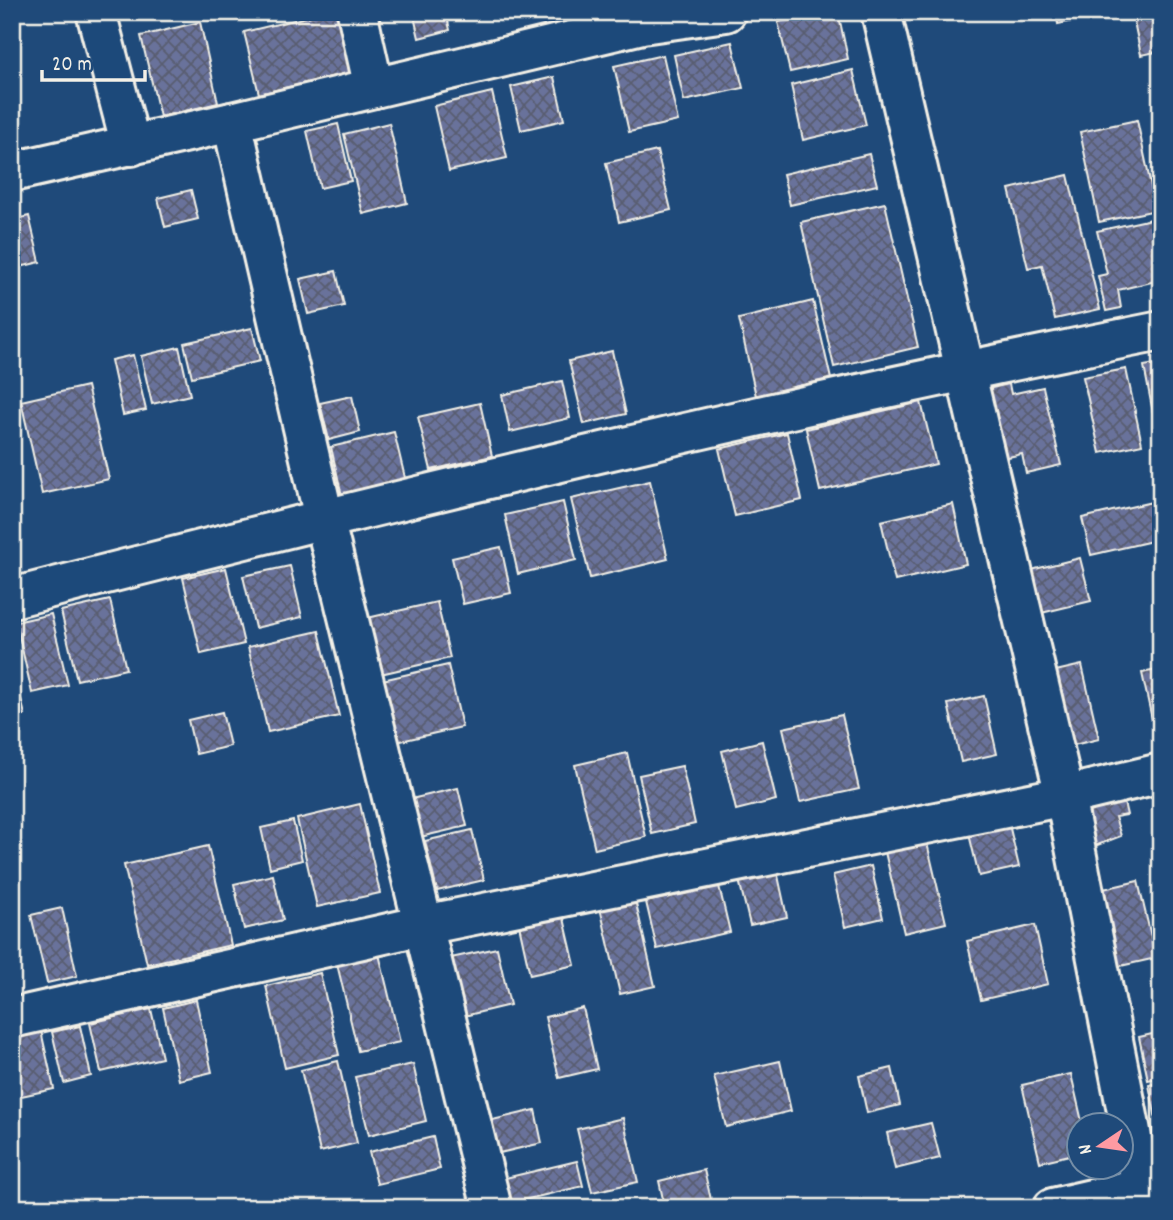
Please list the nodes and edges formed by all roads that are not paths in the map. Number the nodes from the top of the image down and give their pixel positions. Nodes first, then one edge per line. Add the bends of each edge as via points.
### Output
1 (96, 12) edge
2 (357, 12) edge
3 (726, 12) edge
4 (881, 12) edge
5 (640, 18) edge
6 (374, 88) junction
7 (232, 122) junction
8 (131, 146) junction
9 (12, 172) edge
10 (1161, 331) edge
11 (967, 369) junction
12 (324, 518) junction
13 (12, 598) edge
14 (1161, 773) edge
15 (1065, 796) junction
16 (424, 925) junction
17 (12, 1018) edge
18 (1149, 1193) edge
19 (492, 1208) edge
20 (1053, 1208) edge

1 - 8 street
2 - 6 street
3 - 5 street
4 - 11 street
5 - 6 street
6 - 7 street
7 - 8 street
7 - 12 street
8 - 9 street
10 - 11 street
11 - 12 street
11 - 15 street
12 - 13 street
12 - 16 street
14 - 15 street
15 - 16 street
15 - 18 street
16 - 17 street
16 - 19 street
18 - 20 street

